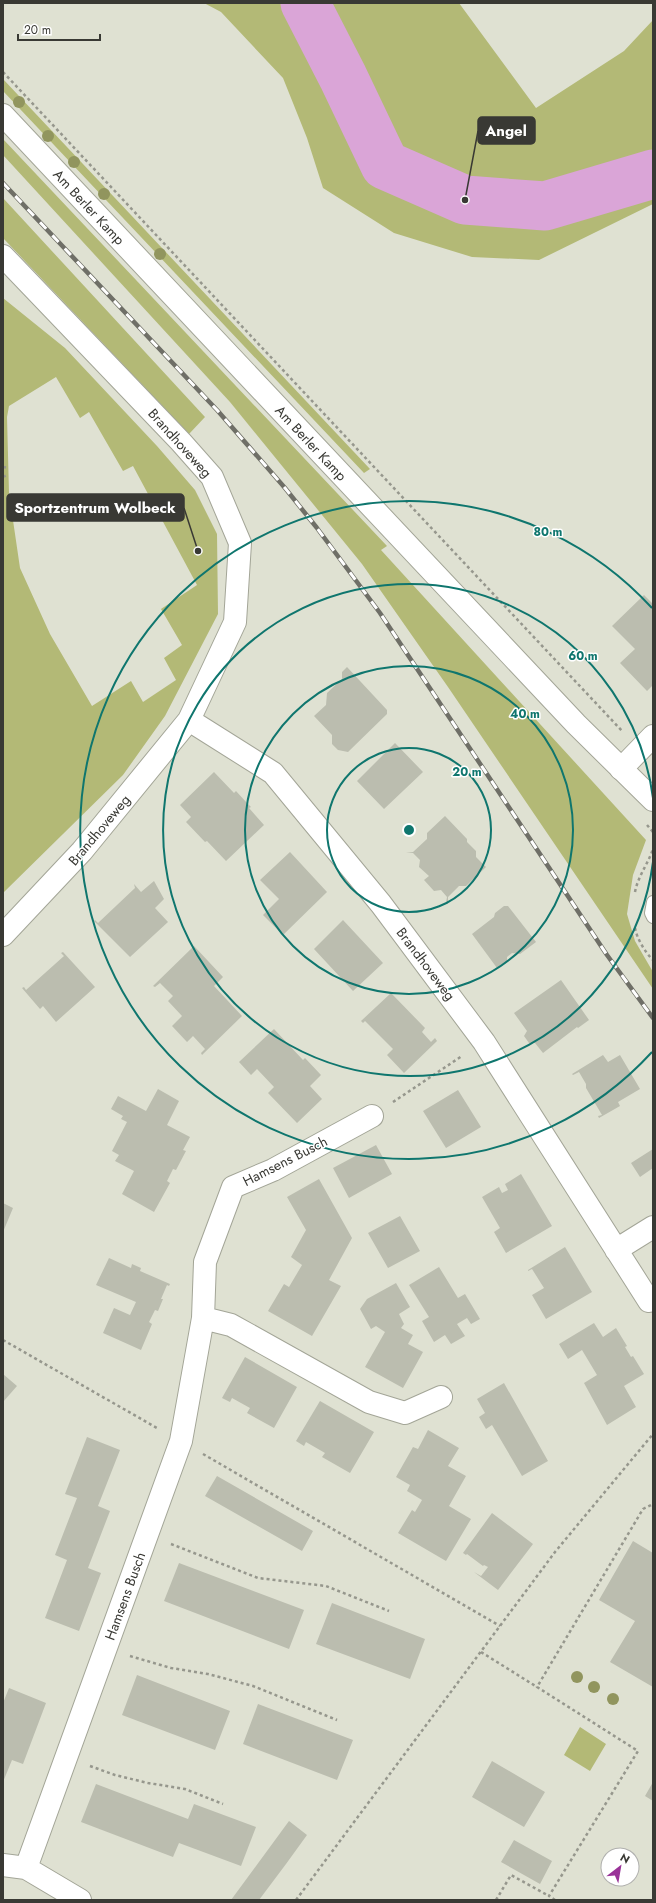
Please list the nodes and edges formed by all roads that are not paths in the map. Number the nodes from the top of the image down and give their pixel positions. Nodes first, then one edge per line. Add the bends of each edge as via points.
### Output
1 (3, 115) edge
2 (3, 256) edge
3 (189, 720) junction
4 (647, 742) edge
5 (621, 768) junction
6 (653, 800) edge
7 (653, 902) edge
8 (653, 917) edge
9 (3, 935) edge
10 (372, 1116) road end
11 (653, 1227) edge
12 (616, 1250) junction
13 (649, 1301) dead end
14 (203, 1318) junction
15 (441, 1397) dead end
16 (3, 1865) edge
17 (26, 1868) junction
18 (80, 1900) edge

1 - 5 street, Am Berler Kamp via 576,724
2 - 3 street, Brandhoveweg via 212,477 240,543 235,622
3 - 9 street, Brandhoveweg via 82,851
3 - 12 street, Brandhoveweg via 273,774 381,904 484,1042
4 - 5 street
5 - 6 street, Am Berler Kamp
7 - 8 lane
10 - 14 street, Hamsens Busch via 273,1170 233,1187 205,1262
11 - 12 street
12 - 13 street, Brandhoveweg
14 - 15 street via 231,1325 369,1402 405,1413
14 - 17 street, Hamsens Busch via 181,1441
16 - 17 street
17 - 18 street

